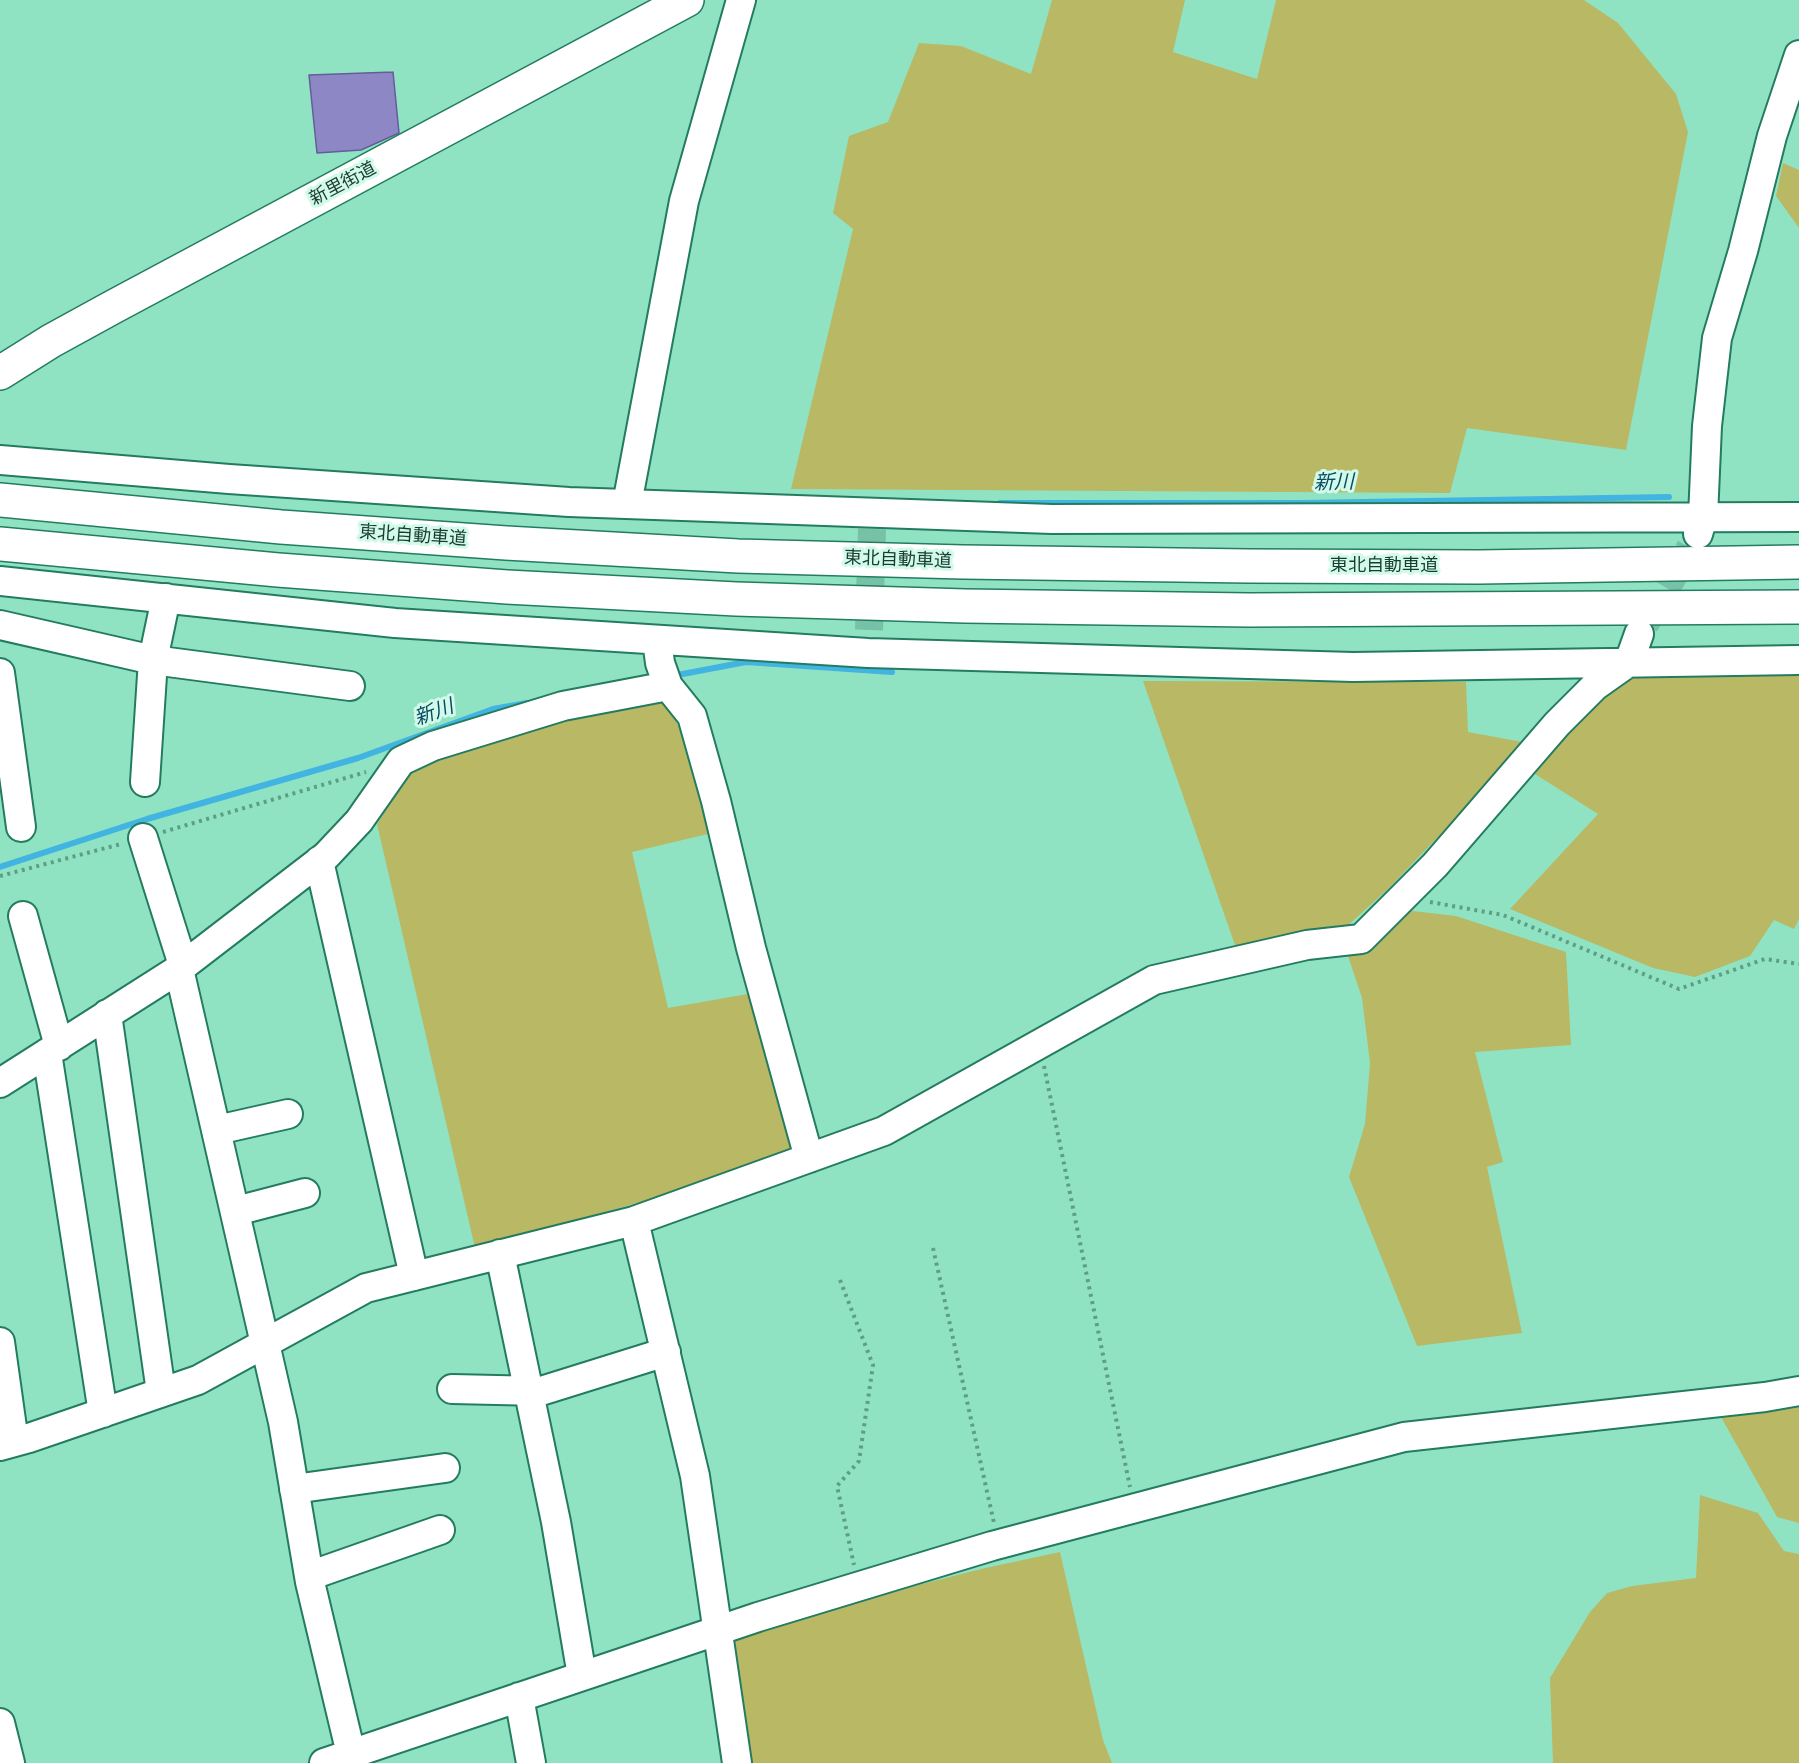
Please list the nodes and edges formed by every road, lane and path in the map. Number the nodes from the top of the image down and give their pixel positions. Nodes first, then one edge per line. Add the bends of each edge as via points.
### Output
1 (687, 0) edge
2 (741, 0) edge
3 (1799, 55) edge
4 (0, 373) edge
5 (0, 460) edge
6 (0, 500) edge
7 (627, 504) junction
8 (1795, 511) edge
9 (1700, 526) junction
10 (0, 544) edge
11 (1799, 562) edge
12 (0, 581) edge
13 (166, 598) junction
14 (1799, 607) edge
15 (0, 625) edge
16 (1639, 634) tunnel mouth
17 (153, 660) junction
18 (1799, 660) edge
19 (1629, 662) junction
20 (662, 663) junction
21 (0, 673) edge
22 (350, 686) dead end
23 (401, 761) junction
24 (145, 782) dead end
25 (21, 827) dead end
26 (144, 838) junction
27 (319, 861) junction
28 (0, 876) edge
29 (1403, 897) junction
30 (23, 916) dead end
31 (1799, 964) edge
32 (181, 967) junction
33 (107, 1014) junction
34 (1039, 1044) junction
35 (53, 1049) junction
36 (0, 1083) edge
37 (288, 1114) dead end
38 (217, 1130) junction
39 (809, 1158) junction
40 (305, 1193) dead end
41 (236, 1210) junction
42 (634, 1221) junction
43 (933, 1248) dead end
44 (500, 1254) junction
45 (414, 1276) junction
46 (840, 1280) dead end
47 (0, 1342) edge
48 (266, 1343) junction
49 (666, 1352) junction
50 (452, 1389) dead end
51 (1799, 1390) edge
52 (529, 1391) junction
53 (162, 1392) junction
54 (103, 1413) junction
55 (7, 1444) edge
56 (445, 1468) dead end
57 (294, 1489) junction
58 (1134, 1508) junction
59 (440, 1530) dead end
60 (999, 1544) junction
61 (309, 1576) junction
62 (859, 1587) junction
63 (717, 1631) junction
64 (582, 1676) junction
65 (519, 1697) junction
66 (0, 1723) edge
67 (334, 1760) edge
68 (10, 1763) edge
69 (531, 1763) edge
70 (737, 1763) edge

1 - 4 main road, 新里街道 via 113,307
2 - 7 street via 684,201
3 - 9 street via 1772,136 1717,338
5 - 7 street
6 - 11 main road, 東北自動車道 via 293,528 738,556 1272,566
7 - 9 street via 872,521 1052,519
8 - 9 street
10 - 14 main road via 289,571 736,599 1249,610
12 - 13 street
13 - 17 street
13 - 20 street via 395,623
15 - 17 street
16 - 19 street
17 - 22 street
17 - 24 street
18 - 19 street
19 - 20 street via 1353,667 869,641
19 - 29 street via 1595,686 1557,724
20 - 23 street via 563,705 433,746
20 - 39 street via 692,716
21 - 25 street
23 - 26 path
23 - 27 street via 358,821
26 - 28 path
26 - 32 street
27 - 32 street
27 - 45 street
29 - 31 path via 1503,915 1679,988 1765,959
29 - 34 street via 1361,939 1307,945 1154,980
30 - 35 street
32 - 33 street
32 - 38 street
33 - 35 street
33 - 53 street
34 - 39 street via 884,1131
34 - 58 path
35 - 36 street
35 - 54 street
37 - 38 street
38 - 41 street
39 - 42 street
40 - 41 street
41 - 48 street
42 - 44 street
42 - 49 street
43 - 60 path
44 - 45 street
44 - 52 street
45 - 48 street via 366,1288
46 - 62 path via 873,1365 859,1461 837,1486
47 - 55 street
48 - 53 street via 198,1380
48 - 57 street
49 - 52 street via 541,1391
49 - 63 street via 695,1476
50 - 52 street
51 - 58 street via 1404,1437
52 - 64 street
53 - 54 street
54 - 55 street
56 - 57 street
57 - 61 street
58 - 60 street
59 - 61 street
60 - 62 street
61 - 67 street
62 - 63 street
63 - 64 street
63 - 70 street
64 - 65 street
65 - 67 street
65 - 69 street
66 - 68 street

